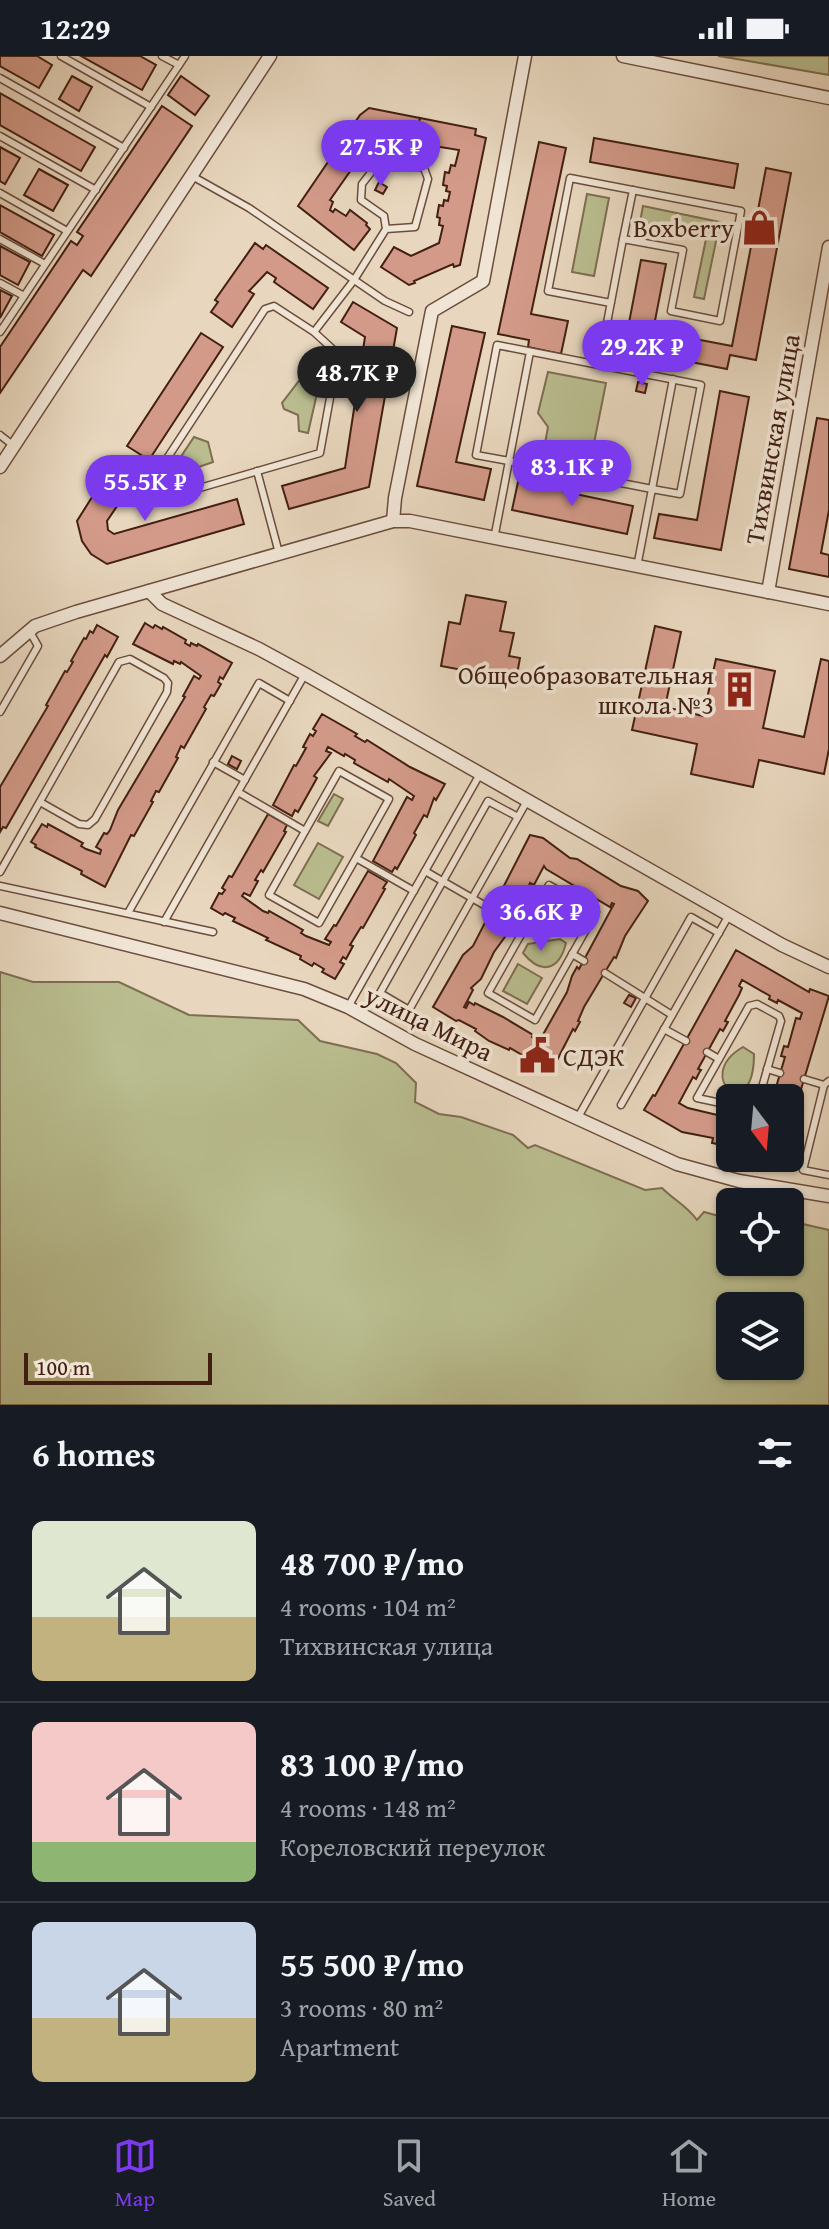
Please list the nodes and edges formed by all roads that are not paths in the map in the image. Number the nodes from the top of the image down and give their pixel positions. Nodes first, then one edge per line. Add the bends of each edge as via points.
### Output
1 (61, 56) edge
2 (162, 56) edge
3 (185, 56) edge
4 (270, 56) edge
5 (525, 56) edge
6 (623, 56) edge
7 (179, 65) junction
8 (0, 78) edge
9 (829, 98) edge
10 (151, 107) junction
11 (0, 136) edge
12 (124, 148) junction
13 (192, 176) junction
14 (96, 190) junction
15 (633, 190) junction
16 (0, 193) edge
17 (386, 229) junction
18 (67, 231) junction
19 (0, 239) edge
20 (623, 239) junction
21 (829, 247) edge
22 (45, 264) junction
23 (354, 280) junction
24 (0, 283) edge
25 (24, 296) junction
26 (611, 303) junction
27 (409, 312) dead end
28 (1, 329) edge
29 (314, 332) junction
30 (530, 352) junction
31 (599, 365) junction
32 (673, 379) junction
33 (0, 435) edge
34 (14, 446) junction
35 (509, 461) junction
36 (0, 467) edge
37 (257, 471) junction
38 (652, 489) junction
39 (393, 521) junction
40 (494, 539) junction
41 (279, 553) junction
42 (637, 567) junction
43 (149, 591) junction
44 (768, 592) junction
45 (829, 604) edge
46 (30, 631) junction
47 (0, 656) edge
48 (305, 674) junction
49 (290, 701) junction
50 (0, 712) edge
51 (213, 762) junction
52 (480, 774) junction
53 (245, 780) junction
54 (238, 792) junction
55 (527, 801) junction
56 (40, 802) junction
57 (518, 817) junction
58 (305, 831) junction
59 (356, 858) junction
60 (1, 867) edge
61 (425, 871) junction
62 (443, 882) junction
63 (0, 886) edge
64 (414, 891) junction
65 (472, 898) junction
66 (491, 909) dead end
67 (0, 913) edge
68 (128, 913) junction
69 (729, 915) junction
70 (512, 920) dead end
71 (164, 922) junction
72 (525, 928) junction
73 (213, 932) dead end
74 (719, 933) junction
75 (572, 954) junction
76 (584, 961) dead end
77 (829, 967) edge
78 (605, 973) dead end
79 (645, 999) junction
80 (348, 1007) junction
81 (672, 1015) junction
82 (664, 1029) junction
83 (686, 1041) dead end
84 (707, 1052) dead end
85 (719, 1059) junction
86 (767, 1069) junction
87 (780, 1073) dead end
88 (804, 1079) dead end
89 (826, 1083) edge
90 (763, 1084) edge
91 (716, 1102) edge
92 (621, 1105) dead end
93 (577, 1119) junction
94 (829, 1175) edge
95 (829, 1196) edge

1 - 10 lane
2 - 7 lane
3 - 7 lane
4 - 13 street
5 - 39 street via 483,281 432,311
6 - 9 street
7 - 10 lane
8 - 12 lane
10 - 12 lane
11 - 14 lane
12 - 14 lane
13 - 23 lane
13 - 34 street
14 - 18 lane
15 - 20 lane
15 - 20 lane via 741,211 720,321 671,311 683,250
15 - 26 lane via 570,178 548,291
16 - 18 lane
17 - 17 lane via 384,216 361,200 362,184 380,161 424,168 428,179 415,227
17 - 23 lane
18 - 22 lane
19 - 22 lane
20 - 26 lane
21 - 44 street, Тихвинская улица
22 - 25 lane
23 - 27 lane
23 - 29 lane
24 - 25 lane
25 - 28 lane
26 - 31 lane
29 - 37 lane via 338,354 320,453
29 - 37 lane via 274,306 265,309 143,500 148,503
30 - 31 lane
30 - 35 lane
30 - 35 lane via 497,345 476,455
31 - 32 lane
32 - 38 lane
32 - 38 lane via 701,385 680,494
33 - 34 lane
34 - 36 street
35 - 38 lane
35 - 40 lane
37 - 41 lane
38 - 42 lane
39 - 40 street
39 - 41 street
40 - 42 street
41 - 43 street
42 - 44 street
43 - 46 street
43 - 48 street via 162,604
44 - 45 street
46 - 47 street
46 - 50 lane via 38,646
48 - 49 lane
48 - 52 street
49 - 51 lane via 259,683
49 - 53 lane
51 - 53 lane
51 - 68 lane
52 - 55 street
52 - 61 lane
53 - 54 lane
54 - 58 lane
54 - 71 lane
55 - 57 lane
55 - 69 street
56 - 56 lane via 79,824 95,819 167,692 164,678 130,659 119,662
56 - 60 lane
57 - 62 lane via 488,801
57 - 65 lane
58 - 59 lane via 339,771 389,799
58 - 59 lane via 269,895 319,923
59 - 64 lane
61 - 62 lane
61 - 64 lane
62 - 65 lane
62 - 65 lane via 380,993 409,1010
63 - 68 lane
64 - 80 lane
65 - 66 lane
67 - 80 street, улица Мира via 304,989
68 - 71 lane
69 - 74 lane
69 - 77 street
70 - 72 lane
71 - 73 lane
72 - 75 lane via 549,885 596,912
72 - 75 lane via 488,993 535,1020
74 - 79 lane via 691,917
74 - 81 lane
75 - 76 lane
78 - 79 lane
79 - 81 lane
79 - 93 lane
80 - 93 street, улица Мира
81 - 82 lane
82 - 83 lane
82 - 92 lane
84 - 85 lane
85 - 86 lane via 749,1006 757,1004 781,1021
85 - 91 lane via 697,1098
86 - 87 lane
86 - 90 lane
88 - 89 lane
89 - 94 lane via 803,1170
93 - 95 street, улица Мира via 677,1164

